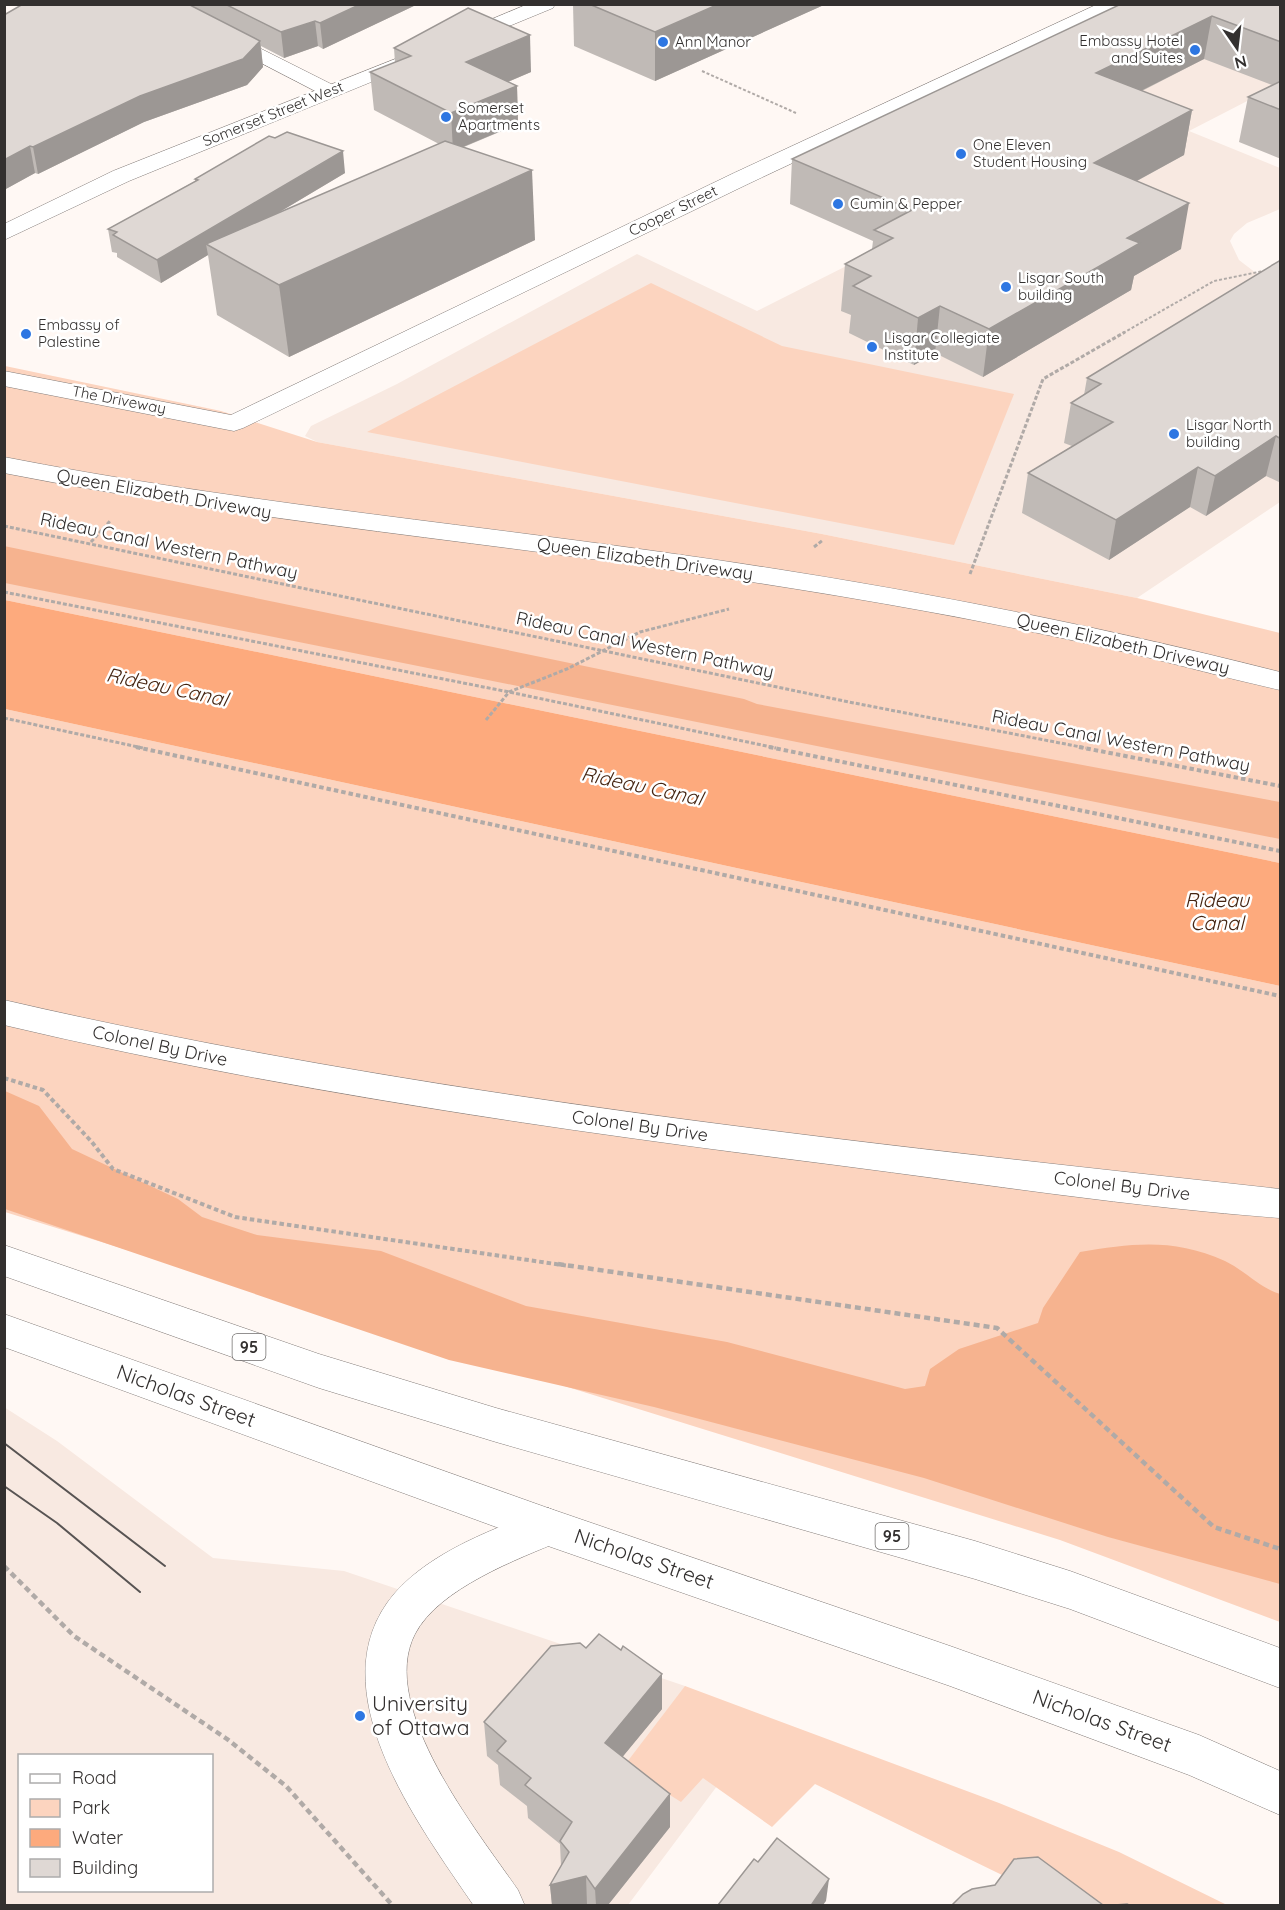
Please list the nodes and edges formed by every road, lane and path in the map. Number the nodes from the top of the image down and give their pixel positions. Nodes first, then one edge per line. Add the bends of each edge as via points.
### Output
1 (156, 4) edge
2 (546, 4) edge
3 (1115, 4) edge
4 (702, 71) dead end
5 (330, 92) junction
6 (800, 115) dead end
7 (4, 233) edge
8 (1270, 270) edge
9 (4, 378) edge
10 (234, 423) joint
11 (4, 465) edge
12 (4, 526) edge
13 (104, 528) dead end
14 (91, 543) junction
15 (4, 592) edge
16 (957, 608) junction
17 (604, 649) junction
18 (1281, 681) edge
19 (509, 692) junction
20 (4, 718) edge
21 (486, 720) dead end
22 (1281, 786) edge
23 (1281, 851) edge
24 (1281, 996) edge
25 (4, 1012) edge
26 (4, 1078) edge
27 (1281, 1204) edge
28 (4, 1260) edge
29 (4, 1330) edge
30 (548, 1527) junction
31 (1281, 1549) edge
32 (4, 1566) edge
33 (1281, 1668) edge
34 (1281, 1793) edge
35 (393, 1905) edge
36 (502, 1905) edge

1 - 5 street
2 - 5 street, Somerset Street West
3 - 10 street, Cooper Street via 742,178
4 - 6 path
5 - 7 street, Somerset Street West via 121,176
8 - 16 path via 1214,281 1043,379
9 - 10 street, The Driveway
11 - 16 street, Queen Elizabeth Driveway via 233,507 634,557
12 - 14 path, Rideau Canal Western Pathway
13 - 14 path
14 - 17 path, Rideau Canal Western Pathway
15 - 19 path
16 - 18 street, Queen Elizabeth Driveway via 1089,634
17 - 19 path
17 - 22 path, Rideau Canal Western Pathway via 849,702
19 - 21 path
19 - 23 path
20 - 24 path
25 - 27 street, Colonel By Drive via 213,1058 437,1098 905,1161
26 - 31 path via 43,1090 113,1169 235,1217 997,1328 1214,1527
28 - 33 street, 95 via 318,1371 975,1560 1070,1590
29 - 30 street, Nicholas Street
30 - 34 street, Nicholas Street via 950,1666 1199,1757
30 - 36 street via 491,1551 419,1598 398,1624 388,1645 385,1667 397,1736 437,1809
32 - 35 path via 74,1636 227,1739 286,1785

